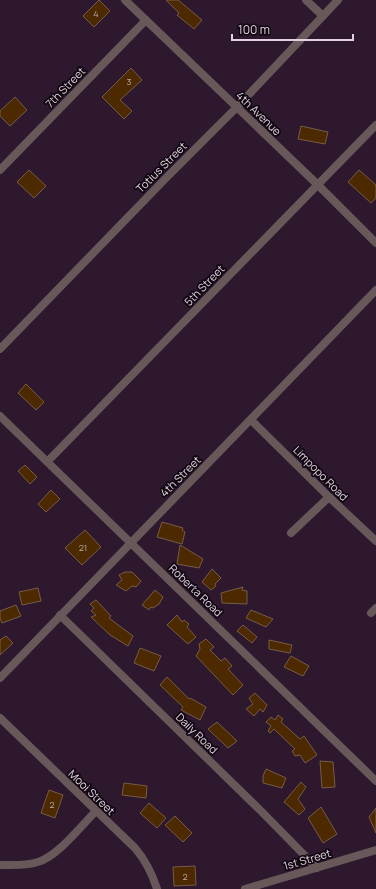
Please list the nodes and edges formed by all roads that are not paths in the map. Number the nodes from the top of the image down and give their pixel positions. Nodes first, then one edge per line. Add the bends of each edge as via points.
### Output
1 (125, 0) edge
2 (306, 0) edge
3 (338, 0) edge
4 (323, 16) junction
5 (146, 20) junction
6 (237, 107) junction
7 (376, 125) edge
8 (0, 170) edge
9 (318, 185) junction
10 (376, 243) edge
11 (376, 290) edge
12 (0, 349) edge
13 (0, 416) edge
14 (251, 420) junction
15 (48, 461) junction
16 (328, 497) junction
17 (291, 533) dead end
18 (131, 542) junction
19 (376, 542) edge
20 (60, 615) junction
21 (0, 678) edge
22 (0, 718) edge
23 (376, 781) edge
24 (96, 811) junction
25 (376, 850) edge
26 (0, 865) edge
27 (317, 868) junction
28 (157, 889) edge
29 (245, 889) edge

1 - 5 street, 4th Avenue
2 - 4 street
3 - 4 street, Totius Street
4 - 6 street, Totius Street
5 - 6 street, 4th Avenue
5 - 8 street, 7th Street
6 - 9 street, 4th Avenue
6 - 12 street, Totius Street
7 - 9 street, 5th Street
9 - 10 street, 4th Avenue
9 - 15 street, 5th Street
11 - 14 street, 4th Street
13 - 15 street, Roberta Road
14 - 16 street, Limpopo Road
14 - 18 street, 4th Street
15 - 18 street, Roberta Road
16 - 17 street
16 - 19 street, Limpopo Road
18 - 20 street, 4th Street
18 - 23 street, Roberta Road
20 - 21 street, 4th Street
20 - 27 street, Daily Road
22 - 24 street, Mooi Street
24 - 26 street via 47,859 27,864
24 - 28 street, Mooi Street via 145,860
25 - 27 street, 1st Street
27 - 29 street, 1st Street

